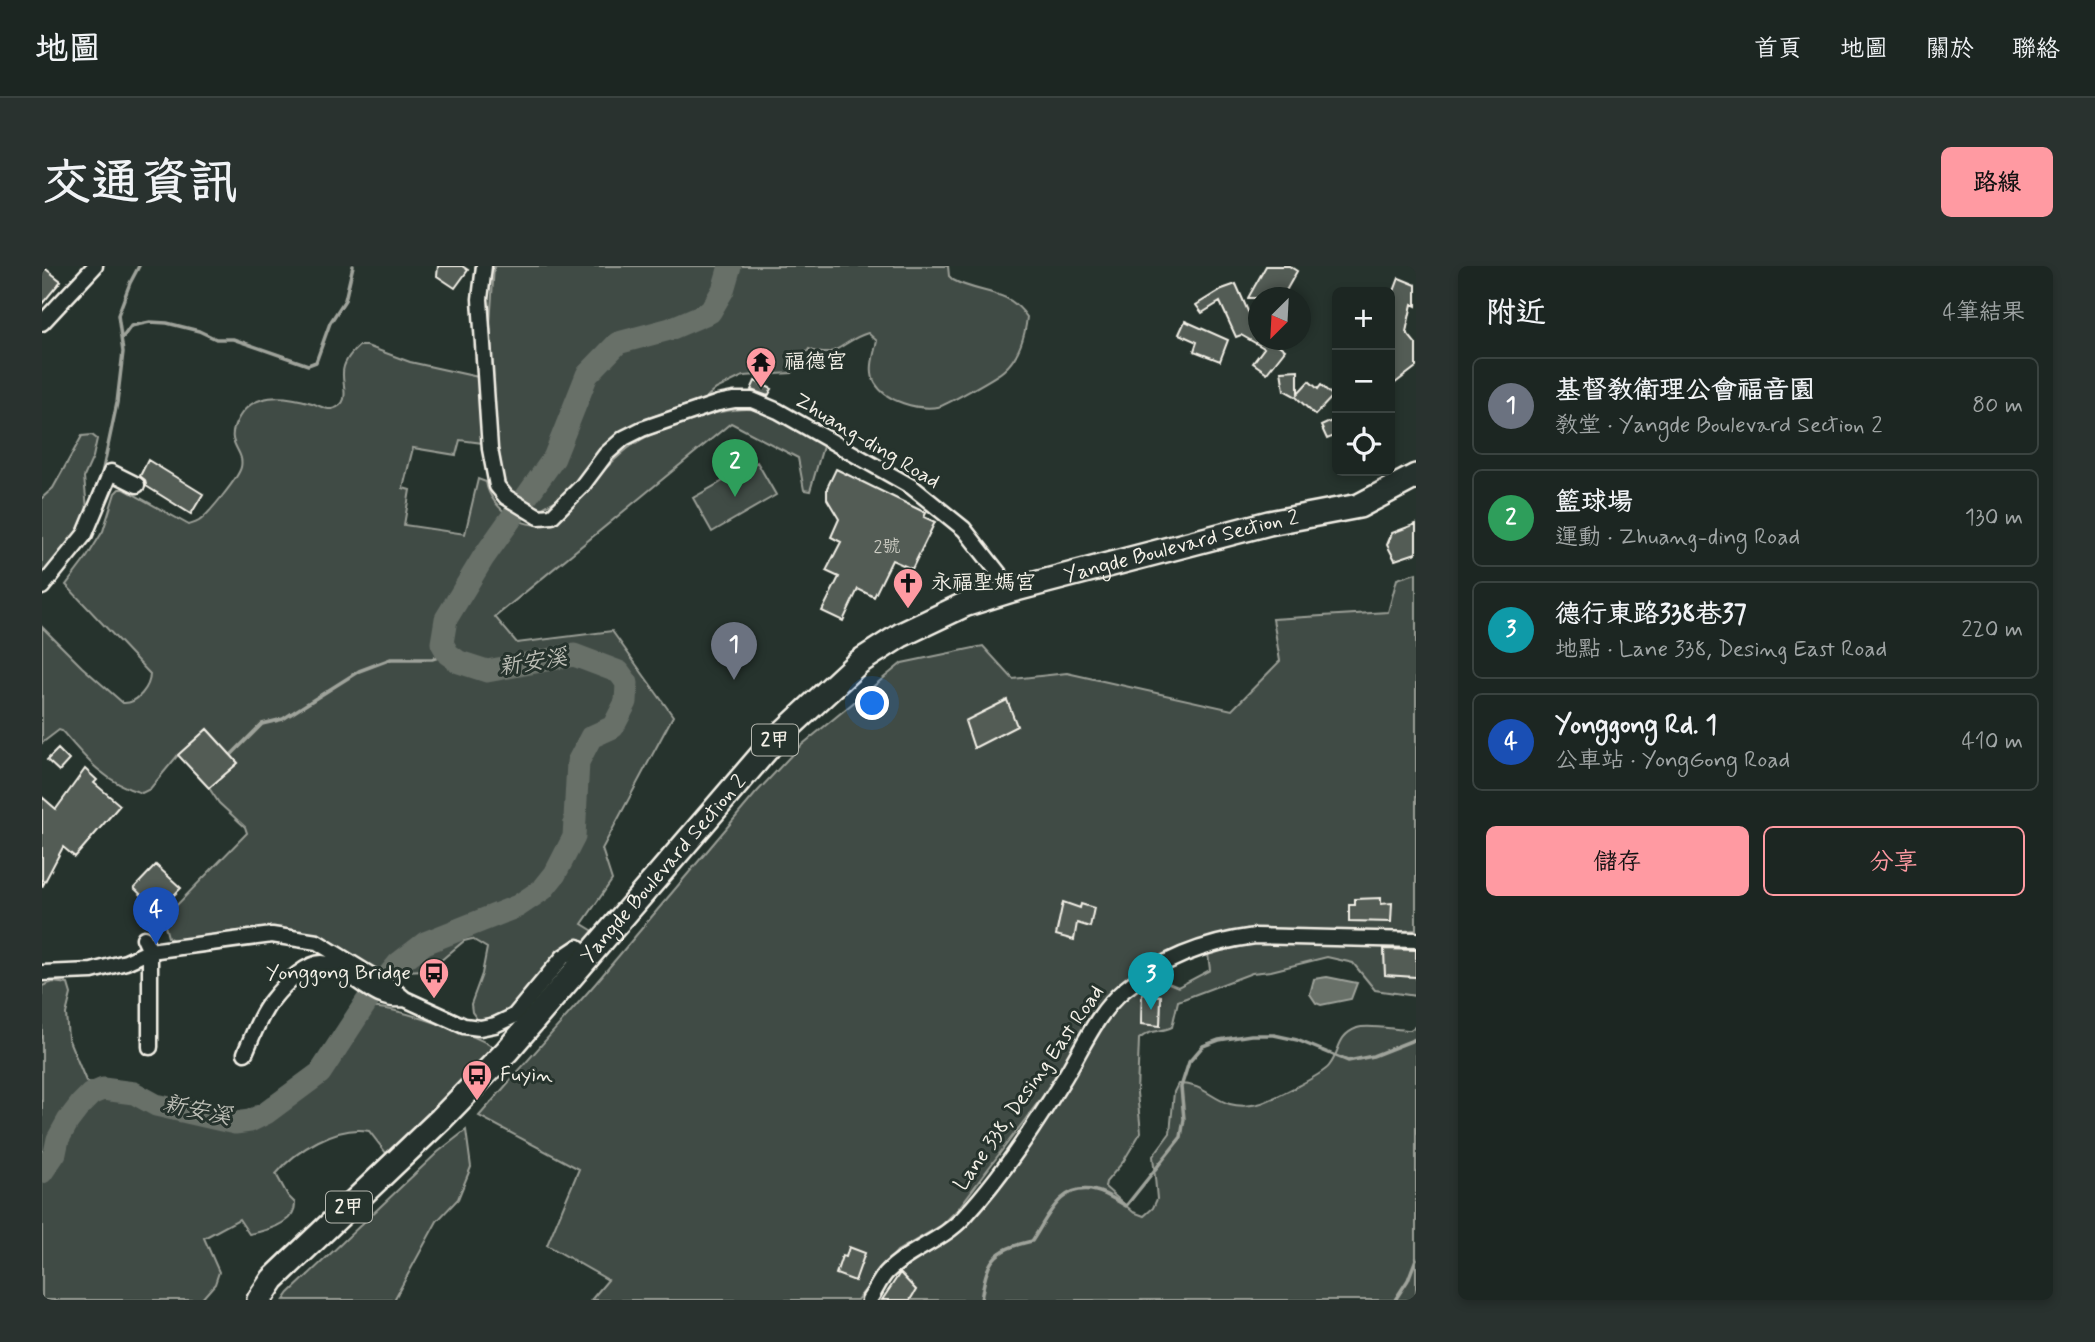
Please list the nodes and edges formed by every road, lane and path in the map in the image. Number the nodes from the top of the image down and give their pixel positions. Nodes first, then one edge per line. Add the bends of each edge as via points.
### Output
1 (95, 266) edge
2 (484, 266) edge
3 (42, 323) edge
4 (1416, 476) edge
5 (136, 485) dead end
6 (42, 587) edge
7 (1012, 590) junction
8 (1416, 940) edge
9 (147, 945) junction
10 (588, 956) junction
11 (42, 973) edge
12 (368, 981) junction
13 (150, 1047) dead end
14 (245, 1053) dead end
15 (259, 1300) edge
16 (869, 1300) edge

1 - 3 street
2 - 7 street, Zhuang-ding Road via 480,299 490,449 496,486 506,497 539,517 552,516 606,454 633,433 718,403 752,400 912,487 964,529
4 - 7 main road, Yangde Boulevard Section 2 / 2甲 via 1359,506 1269,523
5 - 6 street via 111,472 85,534
7 - 10 main road, Yangde Boulevard Section 2 / 2甲 via 954,610 901,635 859,662 773,742
8 - 16 street, Lane 338, Desing East Road via 1231,939 1199,948 1144,976 1108,1007 1042,1112 963,1218 886,1273
9 - 11 street via 126,962 92,971
9 - 12 street via 272,935 317,942
9 - 13 street
10 - 12 street via 578,947 563,957 514,1016 480,1028 464,1026
10 - 15 main road, Yangde Boulevard Section 2 / 2甲 via 507,1051 273,1279
12 - 14 street via 318,961 309,965 272,1000

